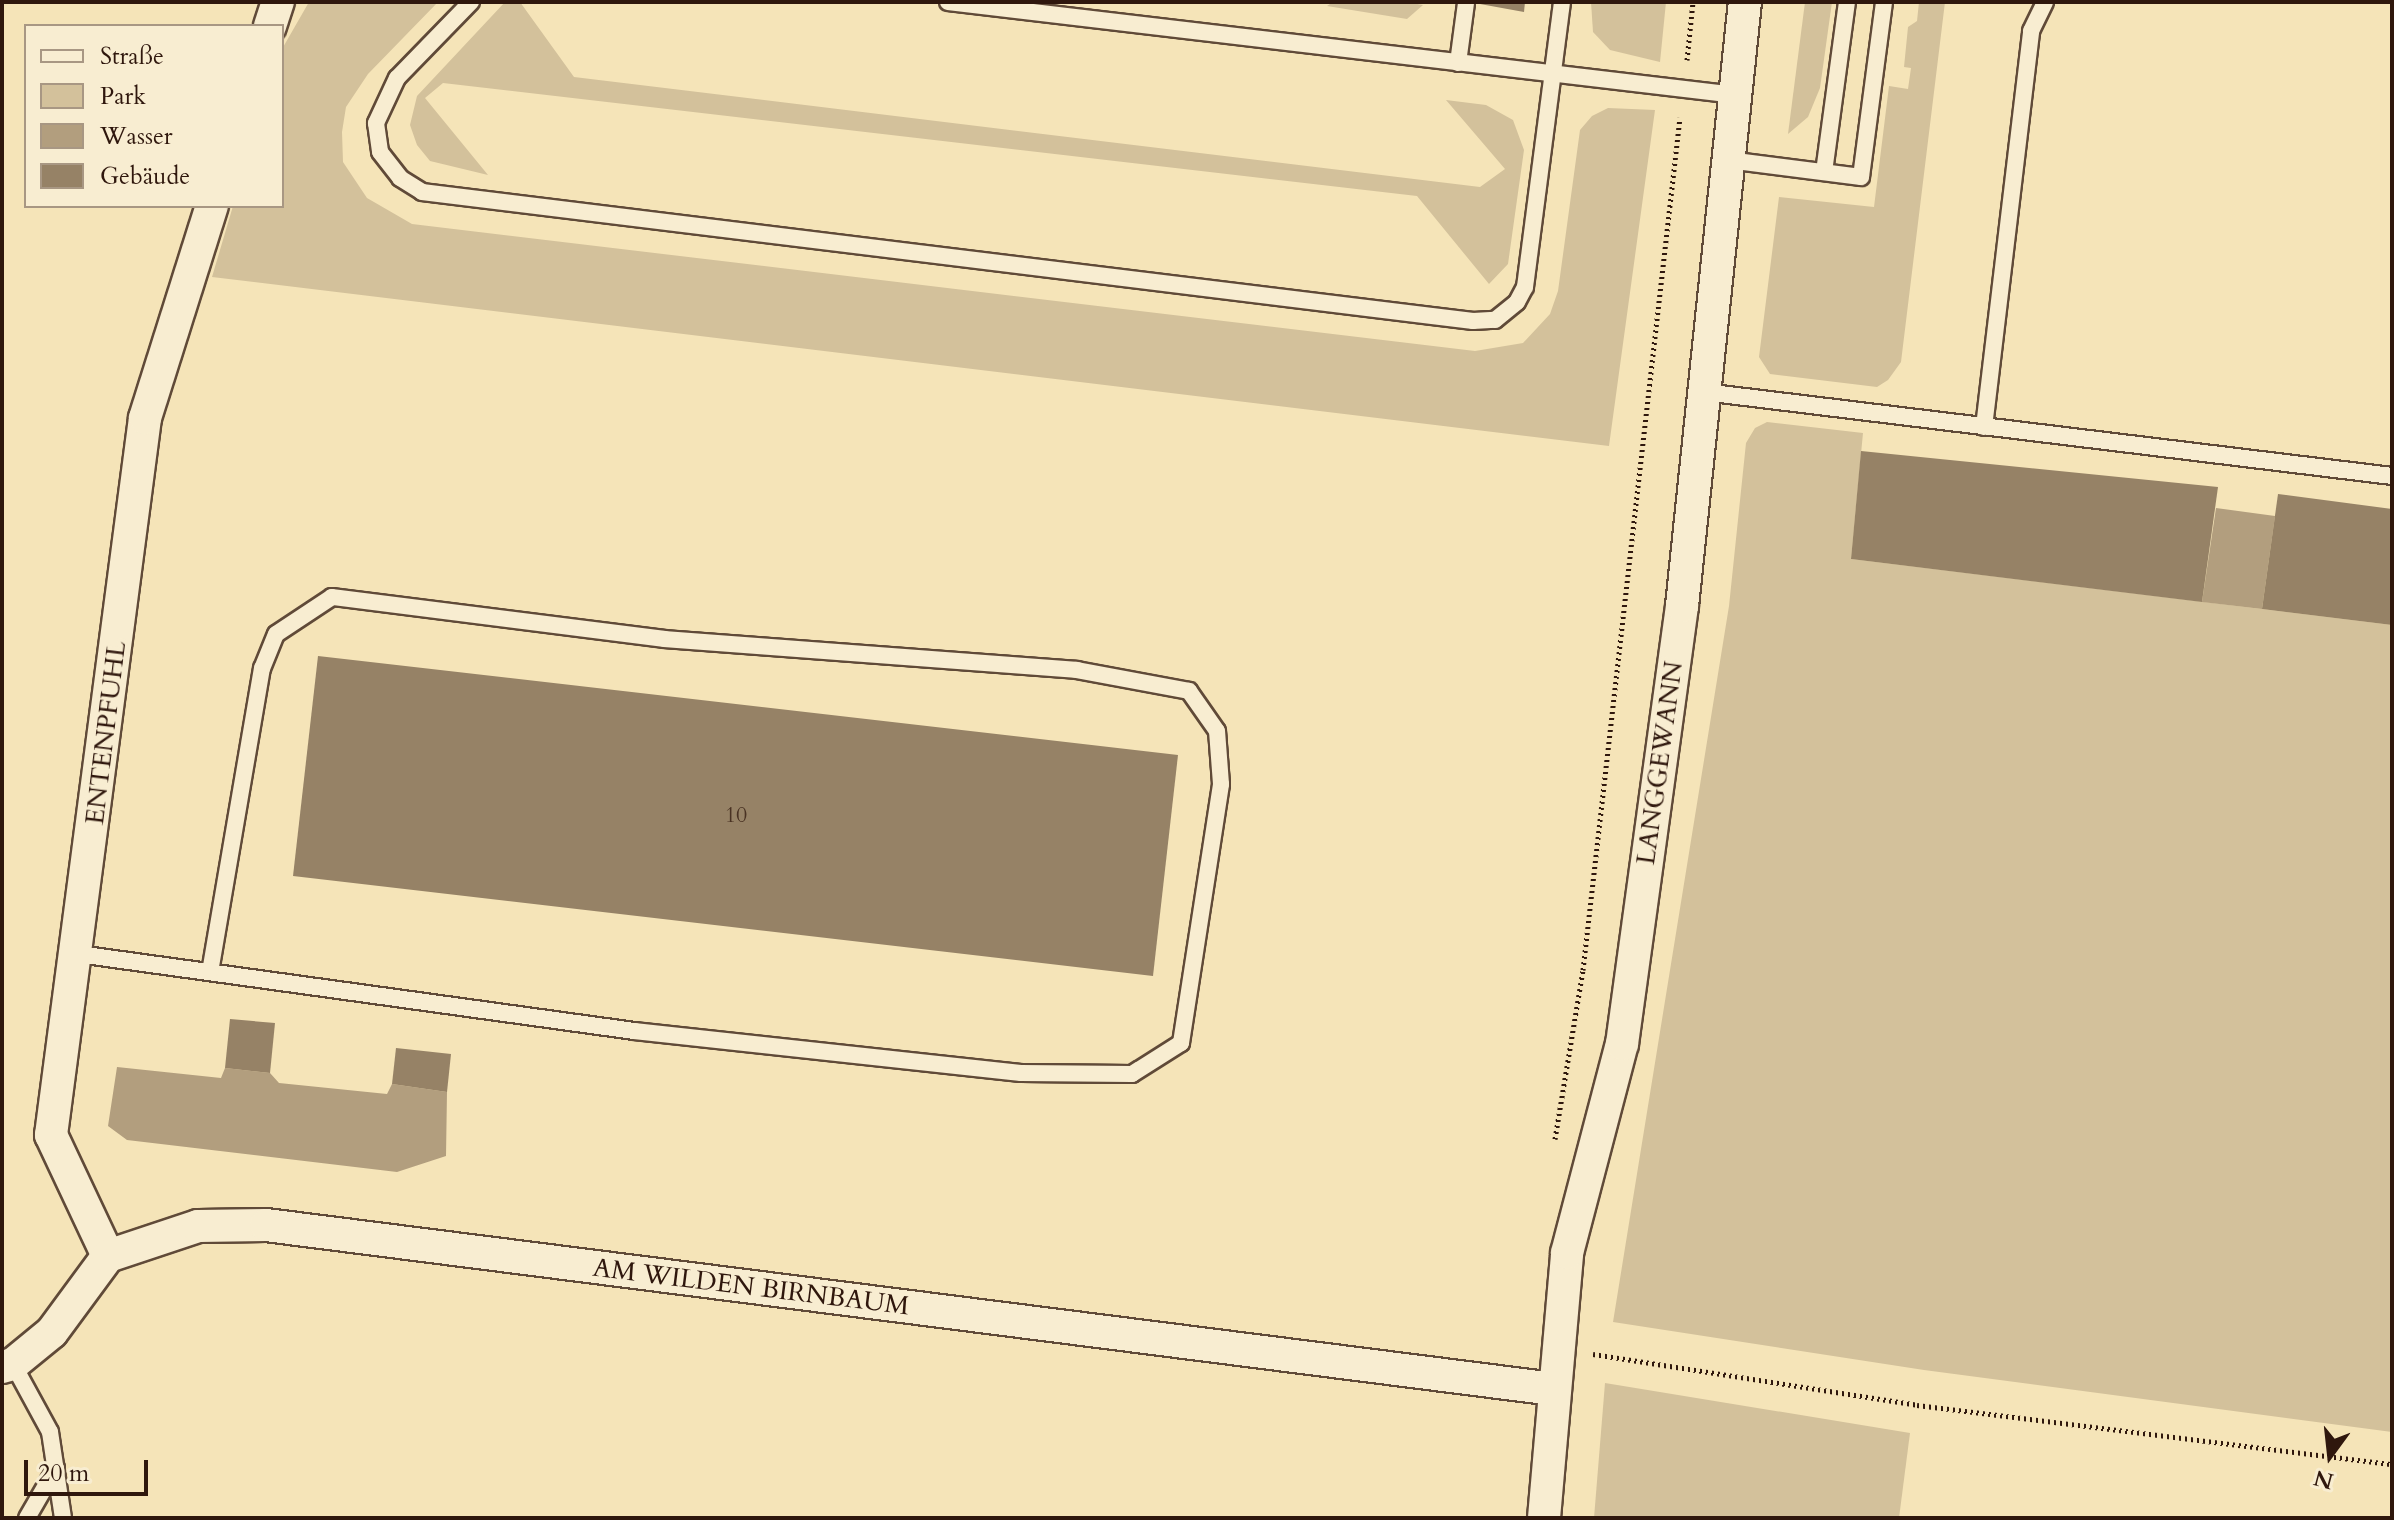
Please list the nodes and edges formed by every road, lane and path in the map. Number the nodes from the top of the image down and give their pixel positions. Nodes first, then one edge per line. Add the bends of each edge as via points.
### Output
1 (278, 2) edge
2 (471, 2) edge
3 (948, 2) edge
4 (1562, 2) edge
5 (1693, 2) edge
6 (1745, 2) edge
7 (1847, 2) edge
8 (1884, 2) edge
9 (2045, 2) edge
10 (1466, 3) edge
11 (271, 24) edge
12 (1458, 63) junction
13 (1552, 75) junction
14 (1683, 91) junction
15 (1736, 95) junction
16 (1728, 160) junction
17 (1824, 172) junction
18 (211, 208) edge
19 (1704, 392) junction
20 (1984, 427) junction
21 (2392, 476) edge
22 (78, 954) junction
23 (210, 972) junction
24 (1554, 1147) dead end
25 (108, 1256) junction
26 (1557, 1348) junction
27 (8, 1366) edge
28 (1553, 1389) junction
29 (2392, 1464) edge
30 (56, 1468) junction
31 (27, 1518) edge
32 (63, 1518) edge
33 (1544, 1518) edge

1 - 11 street
2 - 13 lane via 397,78 376,123 375,139 386,162 422,192 1473,321 1495,320 1517,302 1525,287
3 - 12 lane
4 - 13 lane
5 - 14 path
6 - 15 street, LANGGEWANN
7 - 17 lane
8 - 17 lane via 1861,177
9 - 20 lane via 2031,31
10 - 12 lane
12 - 13 lane
13 - 14 lane
14 - 15 lane
14 - 24 path via 1583,970
15 - 16 street, LANGGEWANN
16 - 17 lane
16 - 19 street, LANGGEWANN
18 - 22 street, ENTENPFUHL via 145,418
19 - 20 lane
19 - 26 street, LANGGEWANN via 1682,606 1622,1044 1567,1253
20 - 21 lane
22 - 23 lane
22 - 25 street, ENTENPFUHL via 51,1135
23 - 23 lane via 634,1031 1021,1073 1132,1074 1181,1043 1221,784 1217,731 1189,691 1077,670 665,639 332,597 276,634 262,668
25 - 27 street via 52,1332
25 - 28 street, AM WILDEN BIRNBAUM via 198,1226 266,1225
26 - 28 street, LANGGEWANN
26 - 29 path via 1917,1405
27 - 30 lane via 50,1432
28 - 33 street, LANGGEWANN
30 - 31 lane
30 - 32 lane

